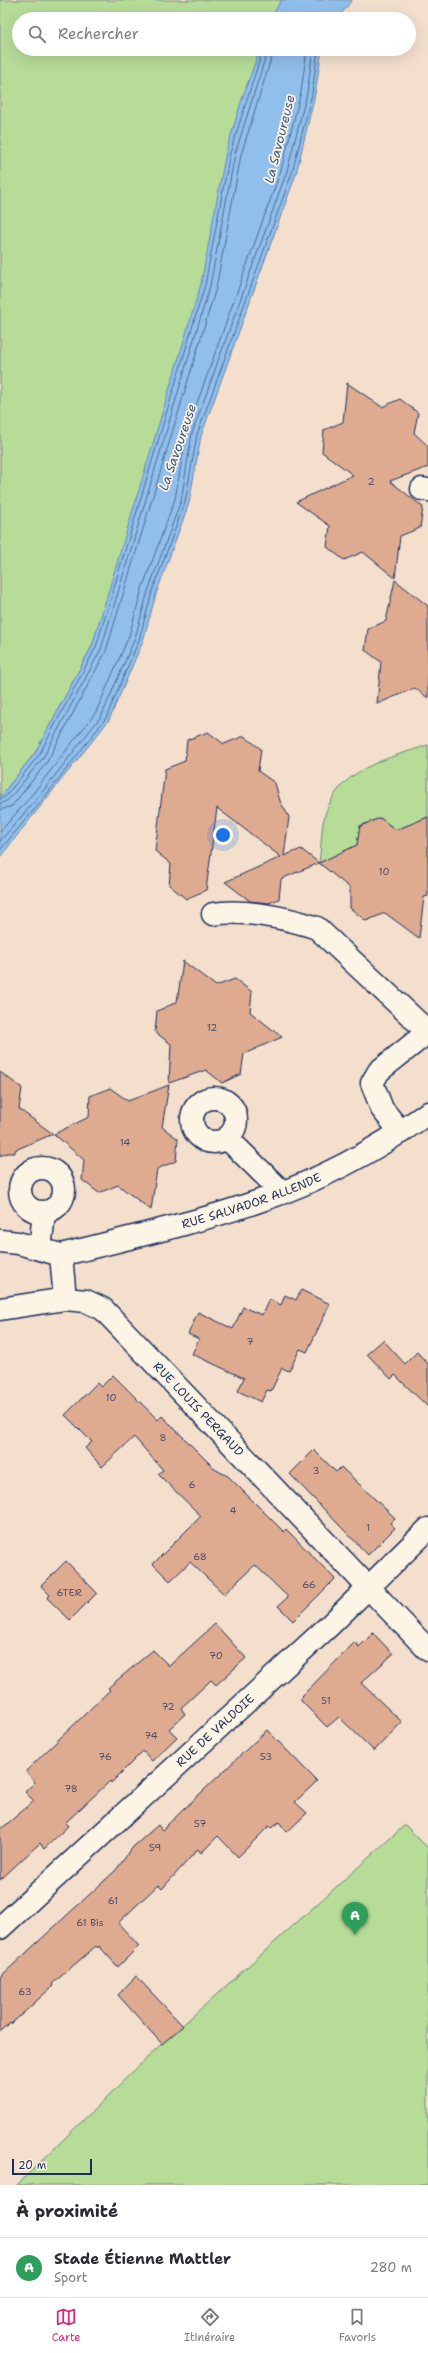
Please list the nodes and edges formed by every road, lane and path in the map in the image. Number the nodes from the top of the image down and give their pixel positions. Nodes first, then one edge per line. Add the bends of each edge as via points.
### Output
1 (213, 914) dead end
2 (428, 1032) edge
3 (428, 1113) edge
4 (401, 1132) junction
5 (227, 1138) dead end
6 (282, 1192) junction
7 (44, 1213) dead end
8 (0, 1241) edge
9 (40, 1249) junction
10 (61, 1255) junction
11 (66, 1299) junction
12 (0, 1309) edge
13 (428, 1530) edge
14 (367, 1587) junction
15 (428, 1650) edge
16 (0, 1928) edge

1 - 2 street via 228,912 296,921 317,928
2 - 4 street via 379,1071 372,1083 382,1109
3 - 4 street, RUE SALVADOR ALLENDE
4 - 6 street, RUE SALVADOR ALLENDE via 337,1168
5 - 6 street
6 - 10 street, RUE SALVADOR ALLENDE via 208,1217
7 - 9 street
8 - 9 street
9 - 10 street
10 - 11 street
11 - 12 street, RUE LOUIS PERGAUD
11 - 14 street, RUE LOUIS PERGAUD via 86,1301 103,1309
13 - 14 street, RUE DE VALDOIE
14 - 15 street, RUE LOUIS PERGAUD
14 - 16 street, RUE DE VALDOIE via 324,1631

